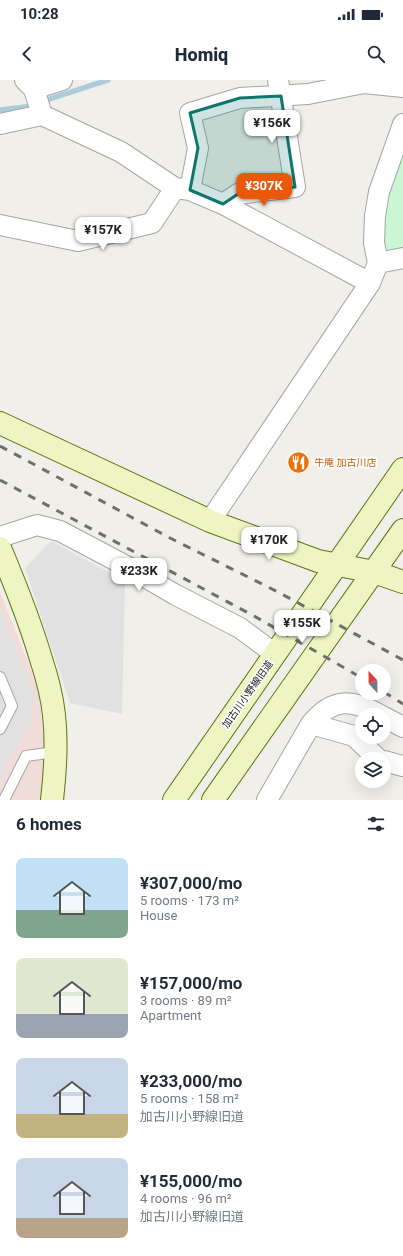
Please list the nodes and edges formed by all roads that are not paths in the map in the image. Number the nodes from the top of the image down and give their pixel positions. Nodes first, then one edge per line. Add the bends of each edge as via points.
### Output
1 (62, 80) edge
2 (363, 82) edge
3 (30, 85) edge
4 (403, 87) edge
5 (279, 88) edge
6 (42, 115) junction
7 (0, 124) edge
8 (403, 124) edge
9 (182, 189) junction
10 (223, 204) junction
11 (0, 225) edge
12 (403, 258) edge
13 (378, 263) junction
14 (370, 283) junction
15 (0, 423) edge
16 (403, 469) edge
17 (210, 521) junction
18 (403, 530) edge
19 (0, 537) edge
20 (0, 548) edge
21 (338, 563) junction
22 (374, 572) junction
23 (403, 582) edge
24 (275, 654) junction
25 (0, 677) edge
26 (365, 708) edge
27 (391, 721) edge
28 (311, 724) junction
29 (403, 727) edge
30 (0, 729) edge
31 (55, 752) junction
32 (371, 752) edge
33 (391, 763) edge
34 (403, 766) edge
35 (4, 800) edge
36 (52, 800) edge
37 (174, 800) edge
38 (213, 800) edge
39 (267, 800) edge

1 - 3 street
2 - 4 street
2 - 5 street via 308,94
3 - 6 street
5 - 9 street via 190,113 198,148
5 - 10 street via 296,188 238,194
6 - 7 street
6 - 9 street via 122,152
8 - 13 street via 379,192 374,243
9 - 10 street
9 - 11 street via 152,223 78,241
10 - 14 street
12 - 13 street
13 - 14 street
14 - 17 street
15 - 17 street
16 - 21 street, 加古川小野線旧道
17 - 21 street via 318,561
18 - 22 street
19 - 24 street via 37,525 60,531 240,628
20 - 31 street via 37,644 48,682 54,715
21 - 22 street
21 - 24 street, 加古川小野線旧道
22 - 23 street
22 - 38 street
24 - 37 street, 加古川小野線旧道
25 - 30 lane via 12,706
26 - 28 street via 356,704 330,707 320,713
27 - 29 street
28 - 32 street via 354,736
28 - 39 street
31 - 35 lane via 26,756
31 - 36 street
33 - 34 street

